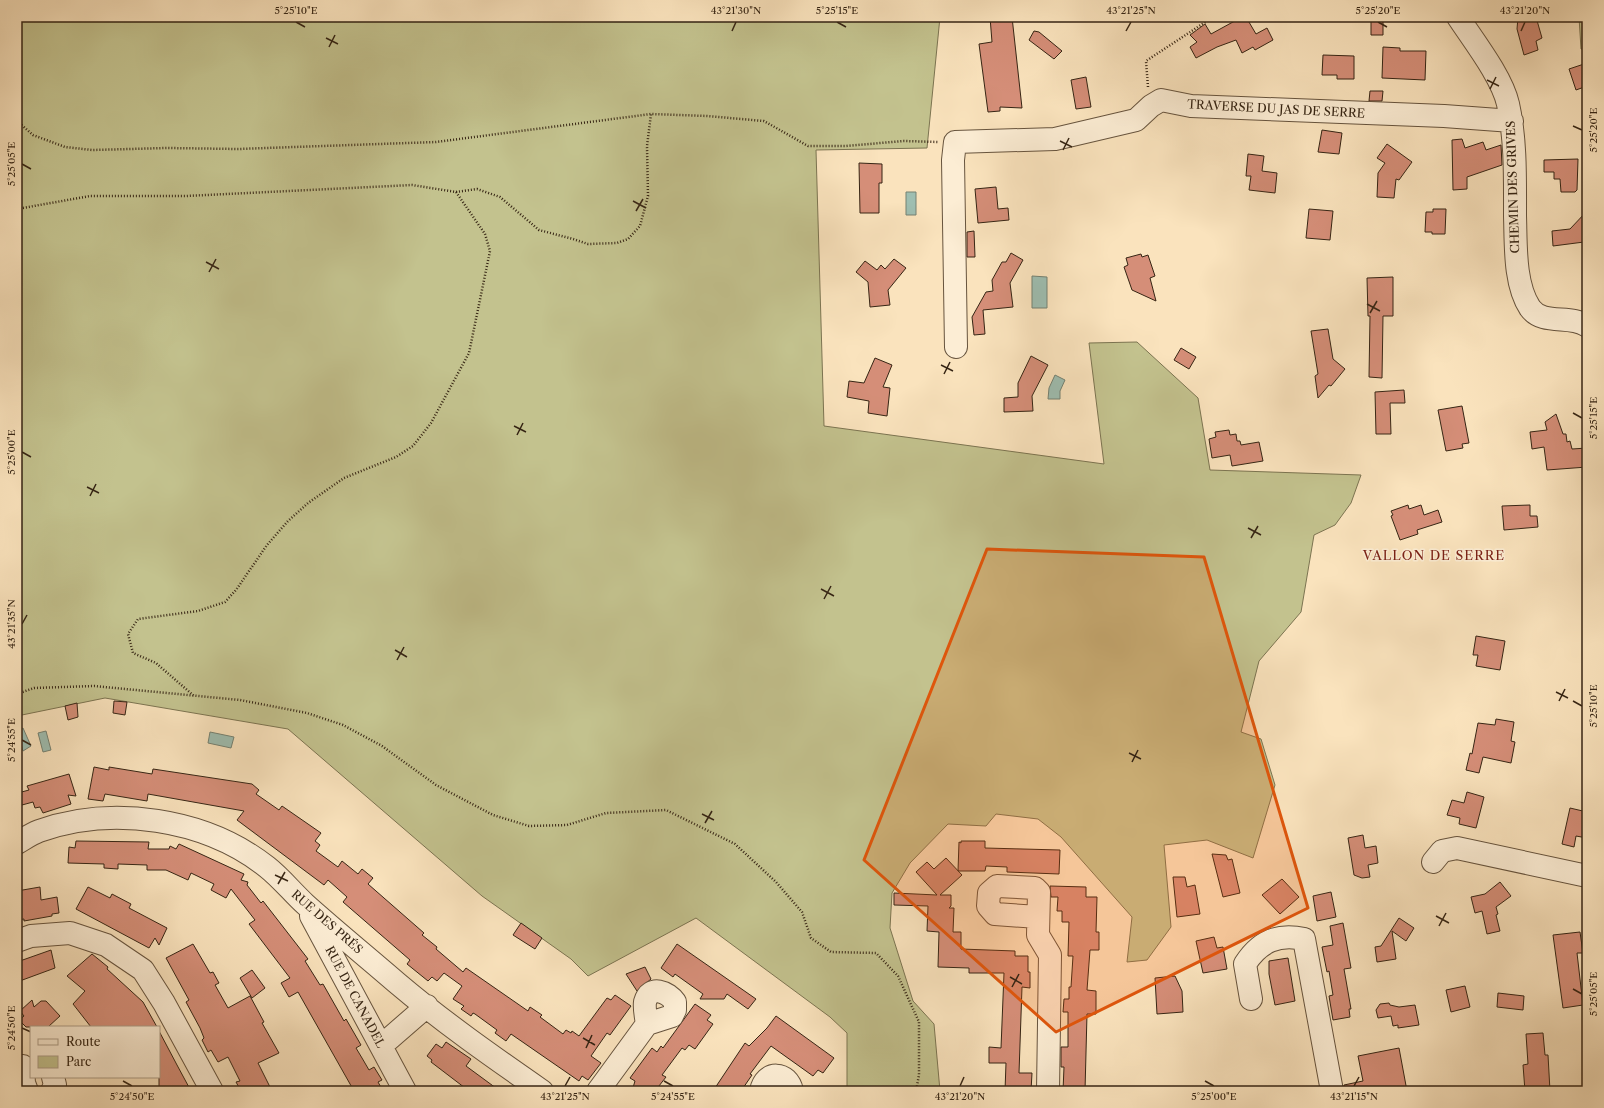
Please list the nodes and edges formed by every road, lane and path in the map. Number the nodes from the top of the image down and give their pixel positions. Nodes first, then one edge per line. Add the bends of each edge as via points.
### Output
1 (1213, 17) edge
2 (1458, 17) edge
3 (1151, 106) junction
4 (651, 114) junction
5 (17, 121) edge
6 (1512, 121) junction
7 (955, 142) junction
8 (456, 192) junction
9 (17, 209) edge
10 (1587, 326) edge
11 (956, 347) dead end
12 (17, 694) edge
13 (194, 696) junction
14 (17, 844) edge
15 (1433, 862) dead end
16 (1587, 876) edge
17 (304, 903) junction
18 (1038, 917) dead end
19 (17, 941) edge
20 (1251, 999) dead end
21 (427, 1006) junction
22 (647, 1024) dead end
23 (381, 1046) junction
24 (24, 1064) edge
25 (53, 1078) edge
26 (27, 1091) edge
27 (52, 1091) edge
28 (212, 1091) edge
29 (405, 1091) edge
30 (542, 1091) edge
31 (598, 1091) edge
32 (761, 1091) edge
33 (792, 1091) edge
34 (916, 1091) edge
35 (1048, 1091) edge
36 (1332, 1091) edge

1 - 3 path via 1146,61
2 - 6 street, CHEMIN DES GRIVES via 1500,83 1508,101
3 - 6 street, TRAVERSE DU JAS DE SERRE via 1161,100 1191,106
3 - 7 street, TRAVERSE DU JAS DE SERRE via 1136,120 1055,139
4 - 5 path via 436,142 238,149 92,150 65,147 33,135
4 - 7 path via 764,121 808,146 904,141
4 - 8 path via 647,146 648,196 640,226 628,239 617,243 588,244 539,230 500,198 477,189
6 - 10 street, CHEMIN DES GRIVES via 1516,260 1522,288 1531,309 1538,314
7 - 11 street via 953,160
8 - 9 path via 412,186 186,196 90,196
8 - 13 path via 485,234 490,251 469,353 431,423 412,446 396,457 344,478 308,503 267,545 225,602 198,611 138,619 128,634 133,653 156,662
12 - 13 path via 34,688 94,686
13 - 34 path via 240,700 306,713 343,725 382,746 436,785 493,815 529,826 567,825 606,813 666,810 735,844 776,882 802,912 811,938 831,952 876,953 898,976 919,1022 919,1075
14 - 17 street, RUE DES PRÉS via 37,832 70,822 120,818 175,823 245,852 267,867
15 - 16 street via 1442,851 1457,848
17 - 21 street, RUE DES PRÉS
17 - 23 street, RUE DE CANADEL
18 - 35 street via 1038,935 1050,955
19 - 28 street via 31,936 70,933 106,945 143,970
20 - 36 street via 1245,964 1251,954 1266,941 1291,936 1304,939
21 - 23 street
21 - 30 street, RUE DES PRÉS
22 - 31 street
23 - 29 street, RUE DE CANADEL
24 - 26 street via 24,1083
25 - 27 street via 55,1086
32 - 33 street via 762,1084 776,1075 785,1078

